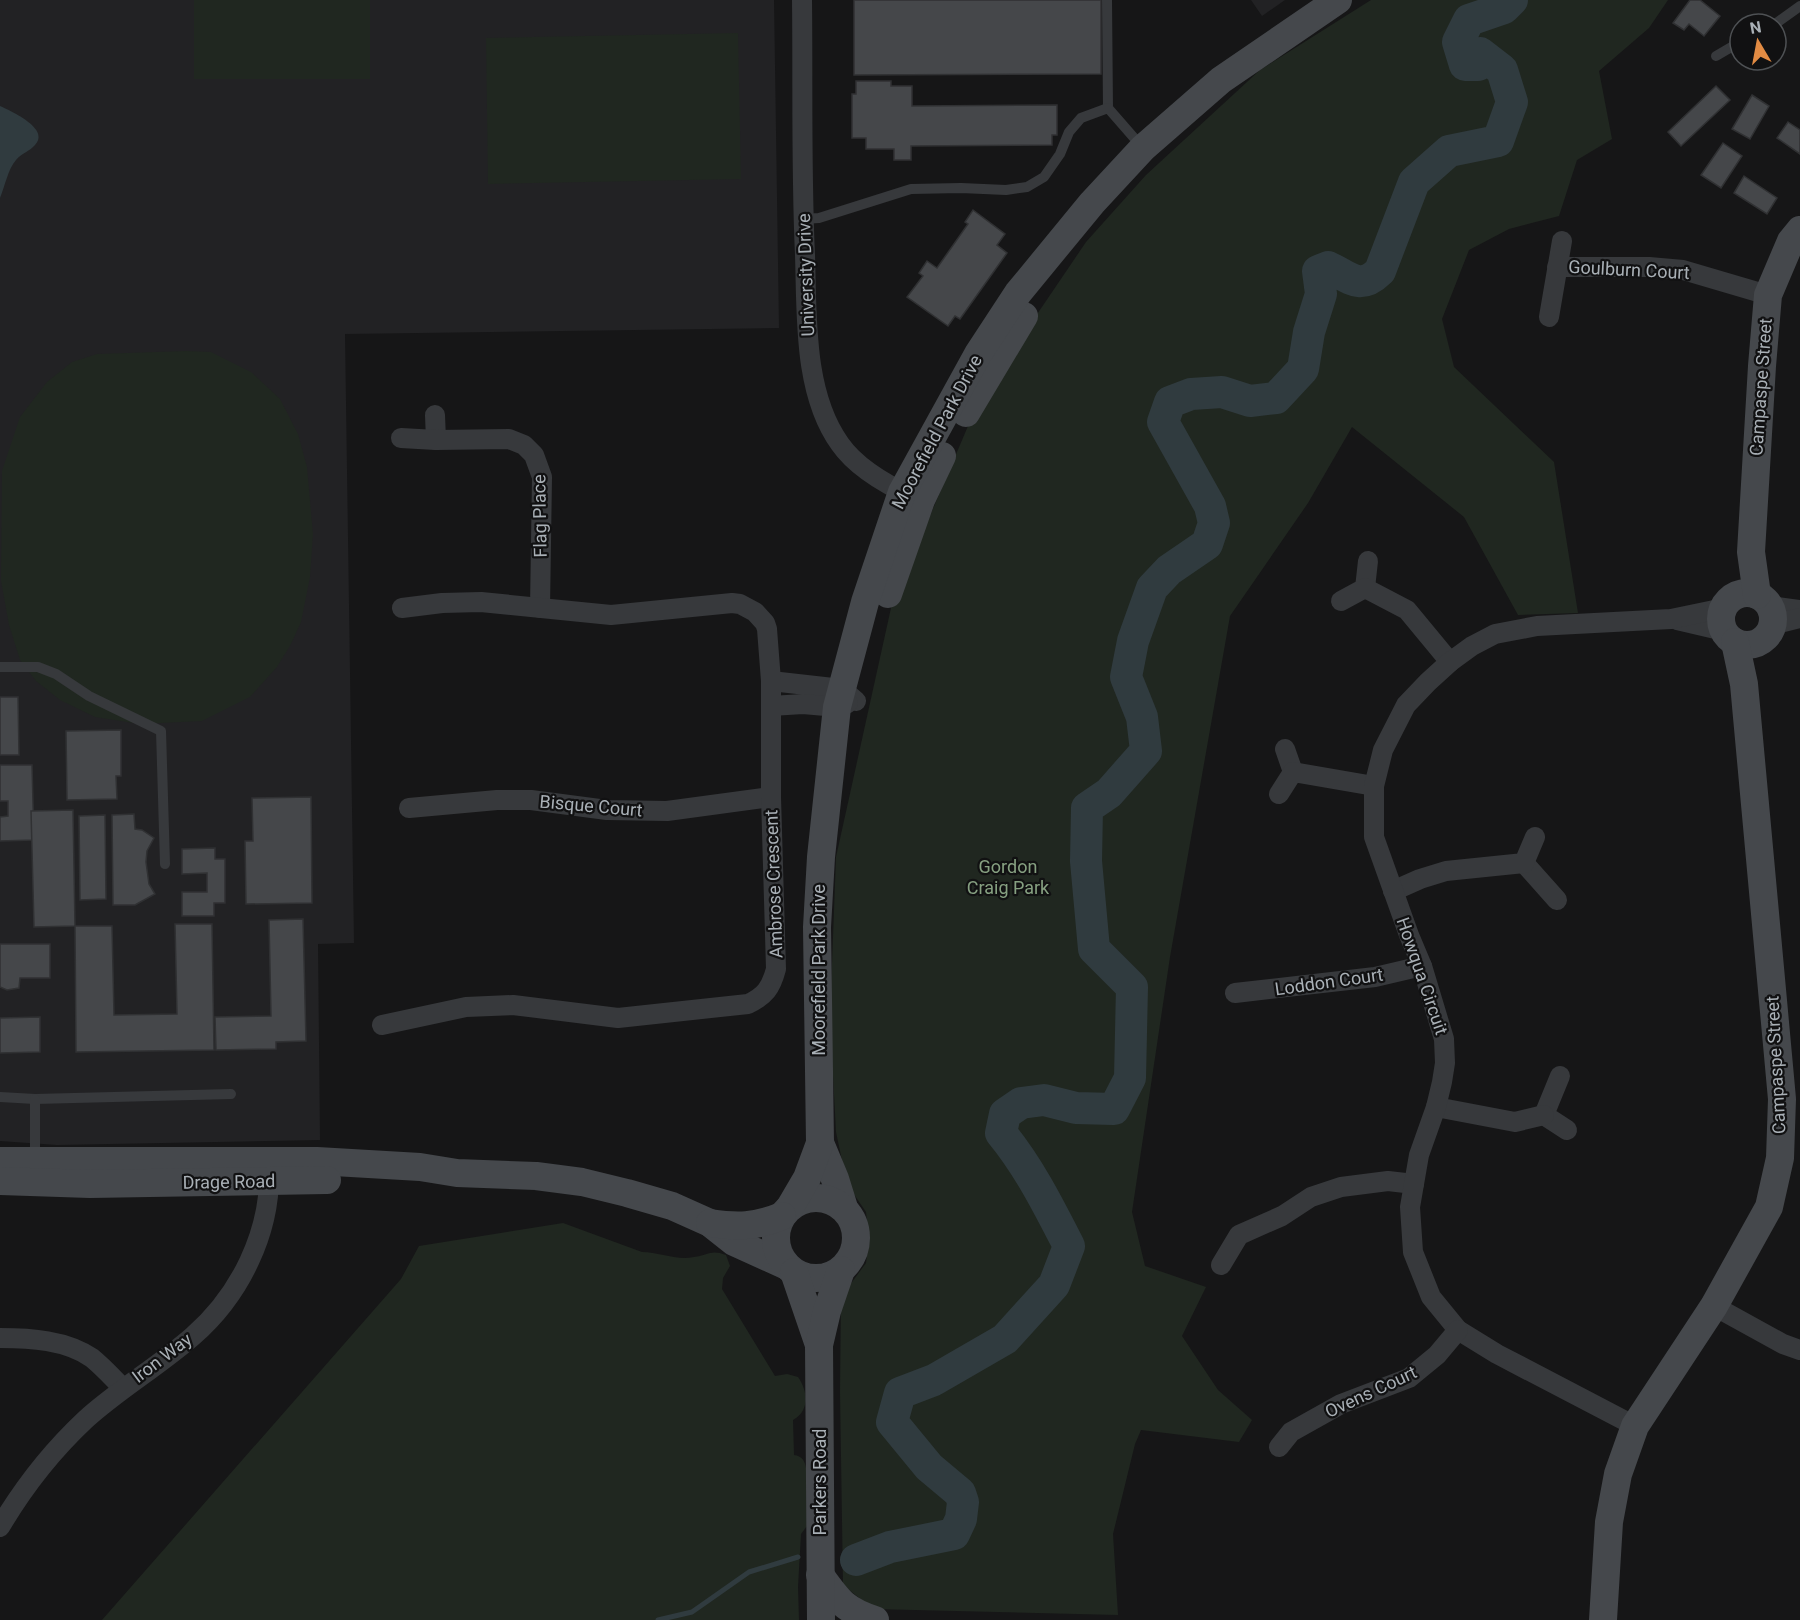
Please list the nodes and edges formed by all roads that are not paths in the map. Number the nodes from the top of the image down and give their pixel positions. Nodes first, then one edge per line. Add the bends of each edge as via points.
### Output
1 (802, 0) edge
2 (1107, 0) edge
3 (1338, 0) edge
4 (1728, 49) edge
5 (1716, 56) dead end
6 (1108, 108) junction
7 (1143, 148) junction
8 (803, 219) junction
9 (1800, 230) edge
10 (1562, 241) dead end
11 (1557, 267) junction
12 (1768, 295) junction
13 (1549, 317) dead end
14 (435, 416) dead end
15 (401, 438) dead end
16 (436, 441) junction
17 (911, 496) junction
18 (1368, 561) dead end
19 (1365, 588) junction
20 (1341, 601) dead end
21 (402, 608) dead end
22 (540, 608) junction
23 (1800, 610) edge
24 (1747, 618) junction
25 (1800, 618) edge
26 (1450, 662) junction
27 (0, 667) edge
28 (771, 681) junction
29 (845, 699) junction
30 (771, 706) junction
31 (1285, 749) dead end
32 (1293, 772) junction
33 (1374, 786) junction
34 (1280, 794) dead end
35 (771, 797) junction
36 (409, 808) dead end
37 (1535, 837) dead end
38 (1524, 863) junction
39 (165, 864) dead end
40 (1393, 891) junction
41 (1557, 900) dead end
42 (1422, 966) junction
43 (1235, 993) dead end
44 (382, 1024) dead end
45 (1560, 1076) dead end
46 (231, 1094) dead end
47 (0, 1097) edge
48 (35, 1099) junction
49 (1436, 1107) junction
50 (1544, 1115) junction
51 (1567, 1130) dead end
52 (820, 1143) junction
53 (35, 1162) junction
54 (269, 1171) junction
55 (5, 1174) edge
56 (1414, 1184) junction
57 (844, 1208) junction
58 (786, 1211) junction
59 (710, 1223) junction
60 (1221, 1265) dead end
61 (790, 1269) junction
62 (841, 1270) junction
63 (1714, 1305) junction
64 (1458, 1330) junction
65 (0, 1338) edge
66 (819, 1345) junction
67 (1800, 1350) edge
68 (123, 1388) junction
69 (1635, 1426) junction
70 (1279, 1447) dead end
71 (0, 1527) edge
72 (820, 1575) junction
73 (821, 1620) edge
74 (875, 1620) edge
75 (1603, 1620) edge

1 - 8 street, University Drive
2 - 6 lane
3 - 7 street, Moorefield Park Drive via 1221,80
4 - 5 lane
6 - 7 lane
6 - 8 lane via 1081,118 1044,177 1027,187 911,189 819,218
7 - 17 street, Moorefield Park Drive via 1092,203 934,470
8 - 17 street, University Drive via 807,338 822,408 838,443 850,457
9 - 12 street, Campaspe Street
10 - 11 street, Goulburn Court
11 - 12 street, Goulburn Court via 1683,270
11 - 13 street, Goulburn Court
12 - 24 street, Campaspe Street
14 - 16 street
15 - 16 street, Flag Place
16 - 22 street, Flag Place via 509,439 524,445 534,455 542,477
17 - 29 street, Moorefield Park Drive via 865,664
18 - 19 street
19 - 20 street
19 - 26 street via 1407,610
21 - 22 street, Ambrose Crescent via 481,602
22 - 28 street, Ambrose Crescent via 611,615 740,604 765,623
23 - 24 street, Howqua Circuit
24 - 25 street
24 - 26 street, Howqua Circuit via 1537,626 1495,634
24 - 63 street, Campaspe Street via 1744,684 1782,1099 1780,1158 1769,1207
26 - 33 street, Howqua Circuit via 1406,705 1383,750
27 - 39 lane via 38,667 56,674 89,696 161,731
28 - 29 street
28 - 30 street, Ambrose Crescent
29 - 30 street
29 - 52 street, Moorefield Park Drive via 838,772 827,798 817,927
30 - 35 street, Ambrose Crescent
31 - 32 street
32 - 33 street
32 - 34 street
33 - 40 street, Howqua Circuit via 1374,837
35 - 36 street, Bisque Court via 659,811 607,810 531,800
35 - 44 street, Ambrose Crescent via 776,969 772,985 759,999 748,1004 618,1018 513,1005 465,1007
37 - 38 street
38 - 40 street via 1446,872
38 - 41 street
40 - 42 street, Howqua Circuit
42 - 43 street, Loddon Court via 1375,977
42 - 49 street, Howqua Circuit via 1444,1038 1445,1063
45 - 50 street
46 - 48 lane
47 - 48 lane
48 - 53 lane
49 - 50 street via 1515,1122
49 - 56 street, Howqua Circuit via 1419,1155
50 - 51 street
52 - 57 street
52 - 58 street via 807,1178
53 - 54 street, Drage Road
53 - 55 street, Drage Road
54 - 55 street, Drage Road via 90,1184
54 - 59 street, Drage Road via 420,1180 457,1173 536,1176 582,1182 672,1206
54 - 68 street, Iron Way via 265,1220 242,1276 195,1334
56 - 60 street via 1388,1181 1341,1187 1311,1197 1282,1216 1239,1234
56 - 64 street, Howqua Circuit via 1410,1207 1413,1252 1431,1297
57 - 58 street via 818,1197 803,1199
57 - 62 street via 856,1228 857,1240 855,1251
58 - 59 street, Drage Road via 768,1222 738,1227
58 - 61 street via 777,1226 777,1247
59 - 61 street, Drage Road via 734,1242
61 - 62 street via 818,1278
61 - 66 street, Parkers Road
62 - 66 street, Parkers Road
63 - 67 street
63 - 69 street, Campaspe Street
64 - 69 street, Howqua Circuit
64 - 70 street, Ovens Court via 1437,1355 1409,1378 1341,1404 1291,1432
65 - 68 street via 44,1340 72,1348 91,1358
66 - 72 street, Parkers Road
68 - 71 street, Iron Way via 58,1448
69 - 75 street, Campaspe Street via 1618,1474 1609,1522
72 - 73 street, Parkers Road
72 - 74 street via 842,1604

